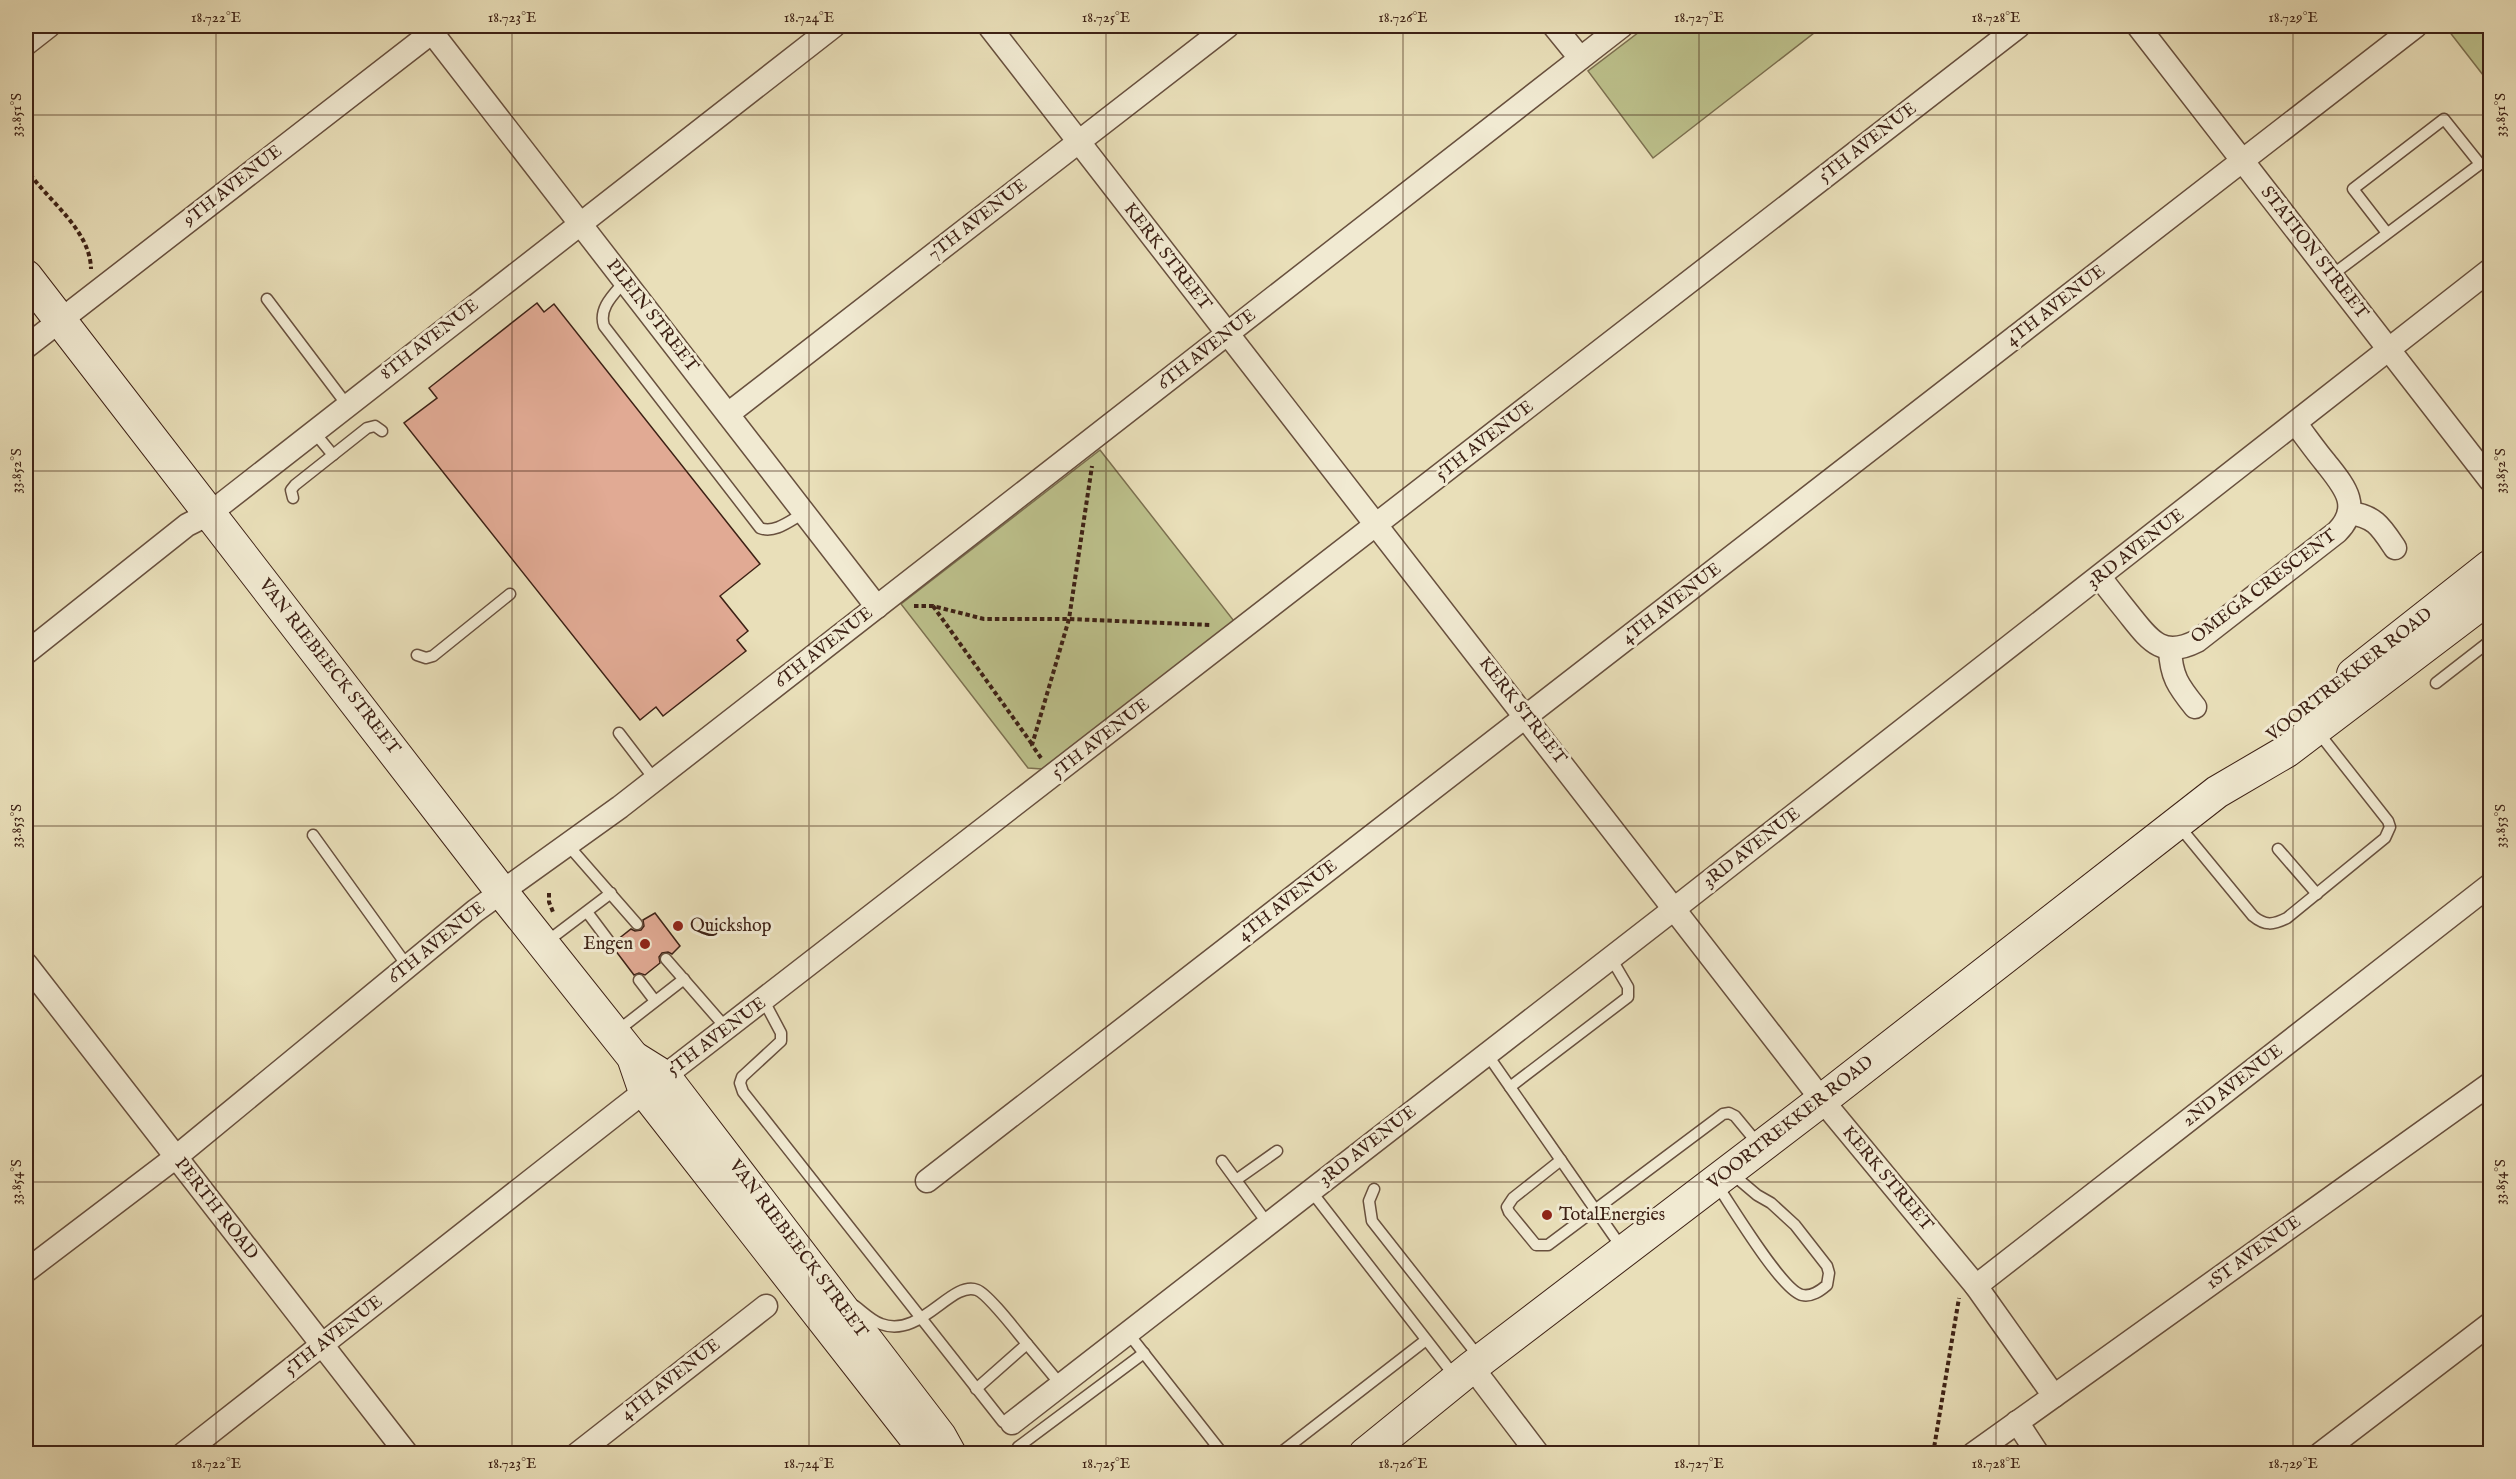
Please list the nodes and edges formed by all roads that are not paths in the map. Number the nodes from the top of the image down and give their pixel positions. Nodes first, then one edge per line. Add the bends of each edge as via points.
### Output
1 (50, 26) edge
2 (834, 26) edge
3 (989, 26) edge
4 (1228, 26) edge
5 (1554, 26) edge
6 (1623, 26) edge
7 (2019, 26) edge
8 (2138, 26) edge
9 (2416, 26) edge
10 (433, 28) edge
11 (26, 44) edge
12 (1580, 58) junction
13 (1079, 142) junction
14 (2244, 161) junction
15 (580, 223) junction
16 (2387, 233) junction
17 (2490, 270) edge
18 (2332, 275) junction
19 (26, 276) edge
20 (625, 281) junction
21 (267, 299) dead end
22 (59, 321) junction
23 (1227, 334) junction
24 (26, 347) edge
25 (2390, 350) junction
26 (347, 405) junction
27 (728, 414) junction
28 (2296, 424) junction
29 (382, 431) dead end
30 (314, 432) junction
31 (333, 455) junction
32 (2490, 480) edge
33 (293, 498) dead end
34 (804, 513) junction
35 (2349, 513) junction
36 (209, 514) junction
37 (1377, 525) junction
38 (2395, 548) dead end
39 (2490, 566) edge
40 (2100, 577) junction
41 (510, 594) dead end
42 (2490, 597) edge
43 (877, 607) junction
44 (2490, 641) edge
45 (2170, 648) junction
46 (26, 653) edge
47 (417, 655) dead end
48 (2436, 683) dead end
49 (2195, 707) dead end
50 (1526, 717) junction
51 (2316, 729) junction
52 (619, 733) dead end
53 (655, 780) junction
54 (2217, 792) junction
55 (2177, 823) junction
56 (313, 834) dead end
57 (567, 843) junction
58 (2278, 849) dead end
59 (2490, 885) edge
60 (501, 891) junction
61 (611, 893) junction
62 (2316, 894) junction
63 (1674, 909) junction
64 (587, 912) junction
65 (637, 924) dead end
66 (545, 943) junction
67 (612, 944) dead end
68 (1611, 958) junction
69 (666, 959) dead end
70 (26, 964) edge
71 (408, 967) junction
72 (684, 979) junction
73 (639, 980) dead end
74 (655, 1001) junction
75 (764, 1001) junction
76 (728, 1029) junction
77 (624, 1045) junction
78 (1487, 1054) junction
79 (655, 1084) junction
80 (2490, 1084) edge
81 (1510, 1087) junction
82 (1822, 1100) junction
83 (1760, 1147) junction
84 (1277, 1151) dead end
85 (176, 1157) junction
86 (1561, 1160) junction
87 (1222, 1161) dead end
88 (1722, 1176) junction
89 (927, 1180) dead end
90 (1236, 1180) junction
91 (1374, 1189) dead end
92 (1311, 1191) junction
93 (1594, 1208) junction
94 (1268, 1224) junction
95 (1624, 1251) junction
96 (26, 1271) edge
97 (823, 1281) junction
98 (1976, 1286) junction
99 (766, 1306) dead end
100 (923, 1318) junction
101 (2490, 1324) edge
102 (1128, 1333) junction
103 (1426, 1340) junction
104 (1027, 1344) junction
105 (323, 1346) junction
106 (1144, 1353) junction
107 (1470, 1369) junction
108 (1061, 1385) junction
109 (976, 1389) junction
110 (2054, 1396) junction
111 (2017, 1422) junction
112 (1012, 1423) joint
113 (183, 1454) edge
114 (407, 1454) edge
115 (577, 1454) edge
116 (928, 1454) edge
117 (950, 1454) edge
118 (1015, 1454) edge
119 (1223, 1454) edge
120 (1279, 1454) edge
121 (1365, 1454) edge
122 (1538, 1454) edge
123 (1973, 1454) edge
124 (2038, 1454) edge
125 (2320, 1454) edge

1 - 11 street
2 - 15 street, 8TH AVENUE
3 - 13 street, KERK STREET
4 - 13 street, 7TH AVENUE
5 - 12 street
6 - 12 street, 6TH AVENUE
7 - 37 street, 5TH AVENUE
8 - 14 street, STATION STREET
9 - 14 street, 4TH AVENUE
10 - 15 street, PLEIN STREET
10 - 22 street, 9TH AVENUE
12 - 23 street, 6TH AVENUE
13 - 23 street, KERK STREET
13 - 27 street, 7TH AVENUE
14 - 18 street, STATION STREET
14 - 50 street, 4TH AVENUE
15 - 20 street, PLEIN STREET
15 - 26 street, 8TH AVENUE
16 - 16 lane via 2353,189 2444,119 2480,164
16 - 18 lane
17 - 25 street, 3RD AVENUE
18 - 25 street, STATION STREET
19 - 22 main road, VAN RIEBEECK STREET
20 - 27 street, PLEIN STREET
20 - 34 lane via 604,308 604,326 760,528 776,529
21 - 26 lane
22 - 24 street, 9TH AVENUE
22 - 36 main road, VAN RIEBEECK STREET
23 - 37 street, KERK STREET
23 - 43 street, 6TH AVENUE
25 - 28 street, 3RD AVENUE
25 - 32 street, STATION STREET
26 - 30 street, 8TH AVENUE
27 - 34 street, PLEIN STREET
28 - 35 street, OMEGA CRESCENT via 2345,487
28 - 40 street, 3RD AVENUE
29 - 31 lane via 375,426 367,428
30 - 31 lane
30 - 36 street, 8TH AVENUE
31 - 33 lane via 292,487
34 - 43 street, PLEIN STREET
35 - 38 street, OMEGA CRESCENT via 2372,519
35 - 45 street, OMEGA CRESCENT via 2337,532 2197,641
36 - 46 street, 8TH AVENUE via 187,525
36 - 60 main road, VAN RIEBEECK STREET
37 - 50 street, KERK STREET
37 - 75 street, 5TH AVENUE
39 - 54 main road, VOORTREKKER ROAD via 2260,746
40 - 45 street, OMEGA CRESCENT via 2150,641
40 - 63 street, 3RD AVENUE
41 - 47 lane via 433,656
42 - 51 main road, VOORTREKKER ROAD
43 - 53 street, 6TH AVENUE
44 - 48 lane
45 - 49 street, OMEGA CRESCENT via 2176,683
50 - 63 street, KERK STREET
50 - 89 street, 4TH AVENUE
51 - 54 main road, VOORTREKKER ROAD via 2273,761
51 - 62 lane via 2390,827 2385,838
52 - 53 lane
53 - 57 street, 6TH AVENUE
54 - 55 main road, VOORTREKKER ROAD
55 - 62 lane via 2259,921 2276,924
55 - 82 main road, VOORTREKKER ROAD
56 - 71 lane
57 - 60 street, 6TH AVENUE
57 - 61 lane
58 - 62 lane
59 - 98 street, 2ND AVENUE
60 - 66 main road, VAN RIEBEECK STREET
60 - 71 street, 6TH AVENUE
61 - 64 lane
61 - 65 lane
63 - 68 street, 3RD AVENUE
63 - 82 street, KERK STREET
64 - 66 lane
64 - 67 lane
66 - 77 main road, VAN RIEBEECK STREET
68 - 78 street, 3RD AVENUE
68 - 81 lane via 1628,987 1628,997
69 - 72 lane
70 - 85 street, PERTH ROAD
71 - 85 street, 6TH AVENUE
72 - 74 lane
72 - 76 lane
73 - 74 lane
74 - 77 lane
75 - 76 street, 5TH AVENUE
75 - 100 lane via 781,1033 781,1041 742,1077 743,1092
76 - 79 street, 5TH AVENUE
77 - 79 main road, VAN RIEBEECK STREET
78 - 81 lane
78 - 92 street, 3RD AVENUE
79 - 97 main road, VAN RIEBEECK STREET
79 - 105 street, 5TH AVENUE
79 - 116 main road, VAN RIEBEECK STREET
80 - 110 street, 1ST AVENUE
81 - 86 lane
82 - 83 main road, VOORTREKKER ROAD
82 - 98 street, KERK STREET
83 - 88 main road, VOORTREKKER ROAD
83 - 93 lane via 1735,1116 1723,1114
84 - 90 lane
85 - 96 street, 6TH AVENUE
85 - 105 street, PERTH ROAD
86 - 93 lane
86 - 93 lane via 1509,1202 1509,1212 1532,1242 1541,1246 1548,1245
87 - 90 lane
88 - 88 lane via 1771,1203 1795,1225 1827,1266 1827,1286 1806,1296 1788,1286 1744,1226
88 - 95 main road, VOORTREKKER ROAD
90 - 94 lane
91 - 107 lane via 1369,1201 1372,1221
92 - 94 street, 3RD AVENUE
92 - 103 lane
93 - 95 lane
94 - 102 street, 3RD AVENUE
95 - 107 main road, VOORTREKKER ROAD
97 - 100 lane via 879,1324 896,1327
97 - 117 main road, VAN RIEBEECK STREET
98 - 110 street, KERK STREET
99 - 115 street, 4TH AVENUE
100 - 104 lane via 961,1290 978,1290
100 - 109 lane
101 - 125 street
102 - 106 lane
102 - 108 street, 3RD AVENUE
103 - 107 lane
103 - 120 lane
104 - 108 lane
104 - 109 lane
105 - 113 street, 5TH AVENUE
105 - 114 street, PERTH ROAD
106 - 118 lane via 1018,1447
106 - 119 lane
107 - 121 main road, VOORTREKKER ROAD
107 - 122 street
108 - 112 street, 3RD AVENUE
109 - 112 lane via 1003,1422
110 - 111 street, 1ST AVENUE
111 - 123 street, 1ST AVENUE
111 - 124 street

